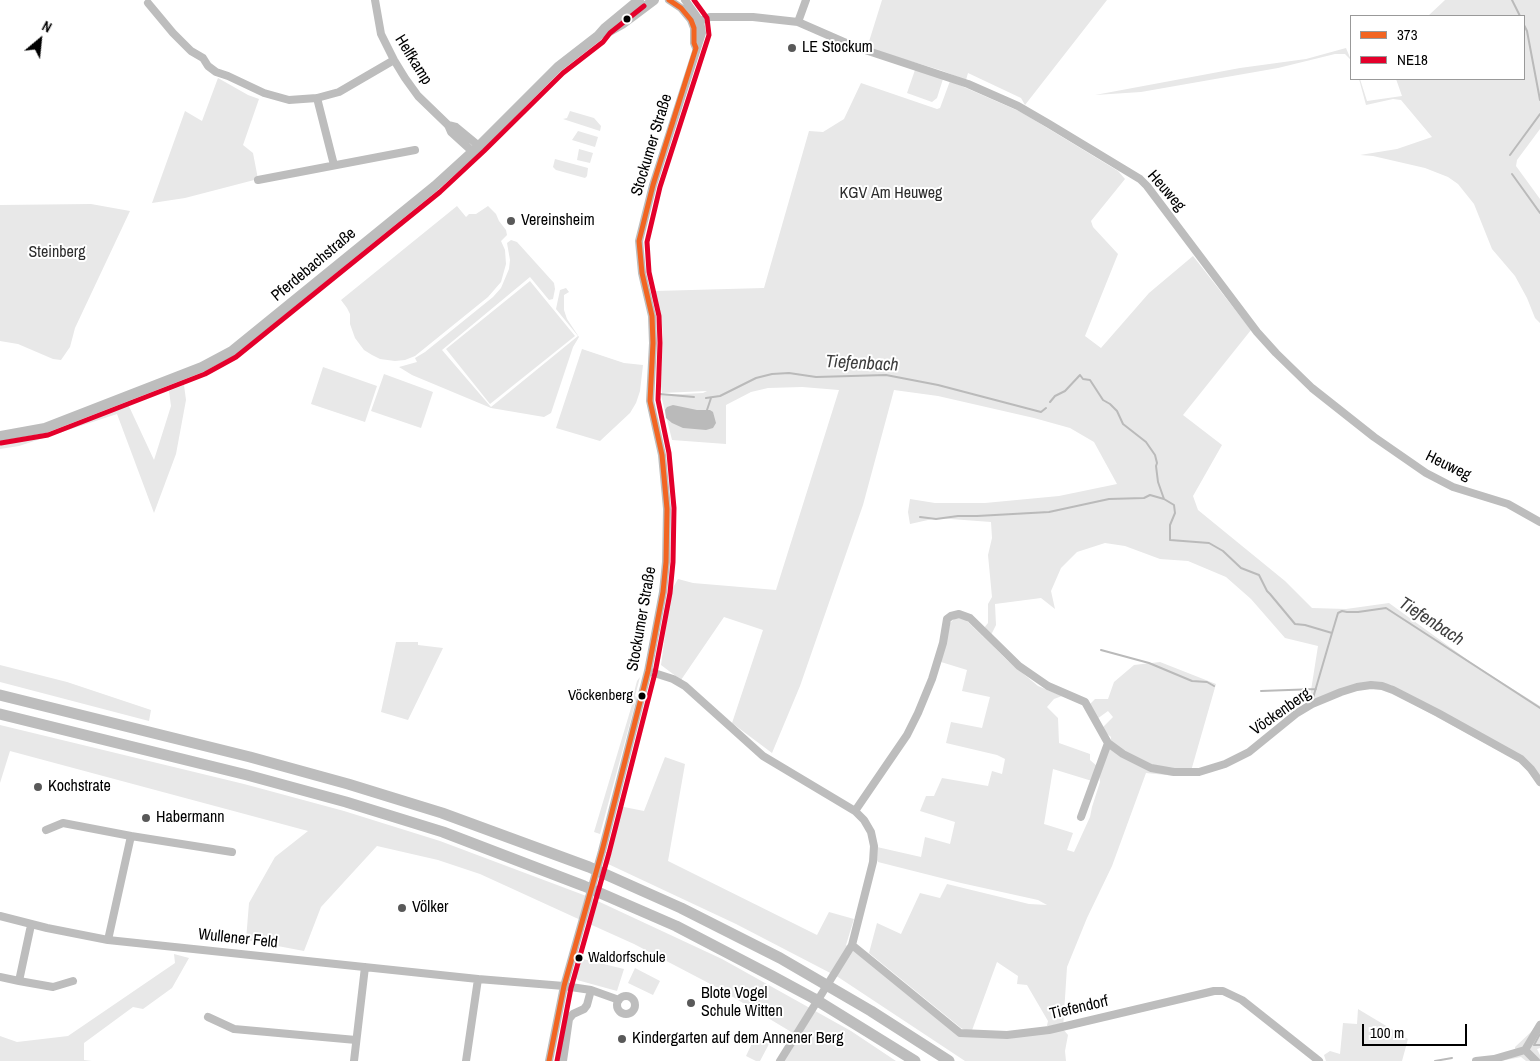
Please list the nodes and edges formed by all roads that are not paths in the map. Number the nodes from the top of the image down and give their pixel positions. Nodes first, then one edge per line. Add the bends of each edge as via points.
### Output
1 (375, 0) edge
2 (640, 0) edge
3 (654, 0) edge
4 (669, 0) edge
5 (685, 0) edge
6 (806, 0) edge
7 (148, 3) dead end
8 (700, 21) junction
9 (798, 22) junction
10 (694, 28) junction
11 (598, 36) junction
12 (696, 48) junction
13 (394, 60) junction
14 (317, 98) junction
15 (476, 149) junction
16 (415, 150) dead end
17 (334, 165) junction
18 (258, 180) dead end
19 (0, 436) edge
20 (1540, 522) edge
21 (648, 671) junction
22 (0, 696) edge
23 (0, 714) edge
24 (1108, 743) junction
25 (1540, 782) edge
26 (855, 811) junction
27 (1081, 816) dead end
28 (46, 830) dead end
29 (131, 836) junction
30 (232, 852) dead end
31 (0, 916) edge
32 (31, 925) junction
33 (108, 940) junction
34 (852, 944) junction
35 (365, 966) junction
36 (0, 977) edge
37 (478, 979) junction
38 (19, 981) junction
39 (73, 981) dead end
40 (564, 986) junction
41 (591, 990) junction
42 (619, 1000) dead end
43 (208, 1017) dead end
44 (1540, 1025) edge
45 (356, 1040) junction
46 (1525, 1050) junction
47 (354, 1061) edge
48 (466, 1061) edge
49 (548, 1061) edge
50 (563, 1061) edge
51 (780, 1061) edge
52 (915, 1061) edge
53 (949, 1061) edge
54 (1319, 1061) edge
55 (1476, 1061) edge
56 (1536, 1061) edge

1 - 13 street, Helfkamp via 381,34
2 - 11 main road, Pferdebachstraße
3 - 11 main road, Pferdebachstraße via 608,33
4 - 10 street via 686,13
5 - 8 street
6 - 9 street
7 - 14 street via 173,33 216,72 283,99
8 - 9 street, Heuweg via 710,17 753,17
8 - 10 street
8 - 12 street, Stockumer Straße via 702,33
9 - 20 street, Heuweg via 854,46 948,76 993,95 1140,179 1257,332 1312,388 1426,473 1453,487 1508,504
10 - 12 street, Stockumer Straße
11 - 15 main road, Pferdebachstraße via 558,67
12 - 21 street, Stockumer Straße via 639,240 642,273 652,316 650,401 662,456 667,509 663,592
13 - 14 street via 344,89
13 - 15 street, Helfkamp via 418,96 452,132
14 - 17 street
15 - 19 main road, Pferdebachstraße via 232,351 202,367 45,428
16 - 17 street
17 - 18 street
21 - 26 street via 685,686 763,756
21 - 40 street, Stockumer Straße
22 - 53 highway via 348,784 442,813 588,867 682,908 780,958 871,1010
23 - 52 highway via 247,775 453,836 584,886 676,926 804,994
24 - 25 street, Vöckenberg via 1151,768 1199,772 1248,752 1312,704 1341,692 1371,685 1400,694 1521,759
24 - 26 street, Vöckenberg via 1085,702 1048,686 1019,666 970,618 959,614 951,616 918,713 907,735
24 - 27 street
26 - 34 street via 871,832 874,846
28 - 29 street via 63,823
29 - 30 street
29 - 33 street
31 - 32 street, Wullener Feld
32 - 33 street, Wullener Feld
32 - 38 street
33 - 35 street, Wullener Feld
34 - 51 street
34 - 54 street, Tiefendorf via 960,1033 1007,1035 1049,1030 1223,991 1242,1000
35 - 37 street, Wullener Feld
35 - 45 street
36 - 38 street
37 - 40 street, Wullener Feld
37 - 48 street
38 - 39 street via 53,987
40 - 41 street
40 - 49 street, Stockumer Straße
41 - 42 street
41 - 50 street via 584,1009 569,1019
43 - 45 street via 234,1029
44 - 46 street
45 - 47 street
46 - 55 street
46 - 56 street

